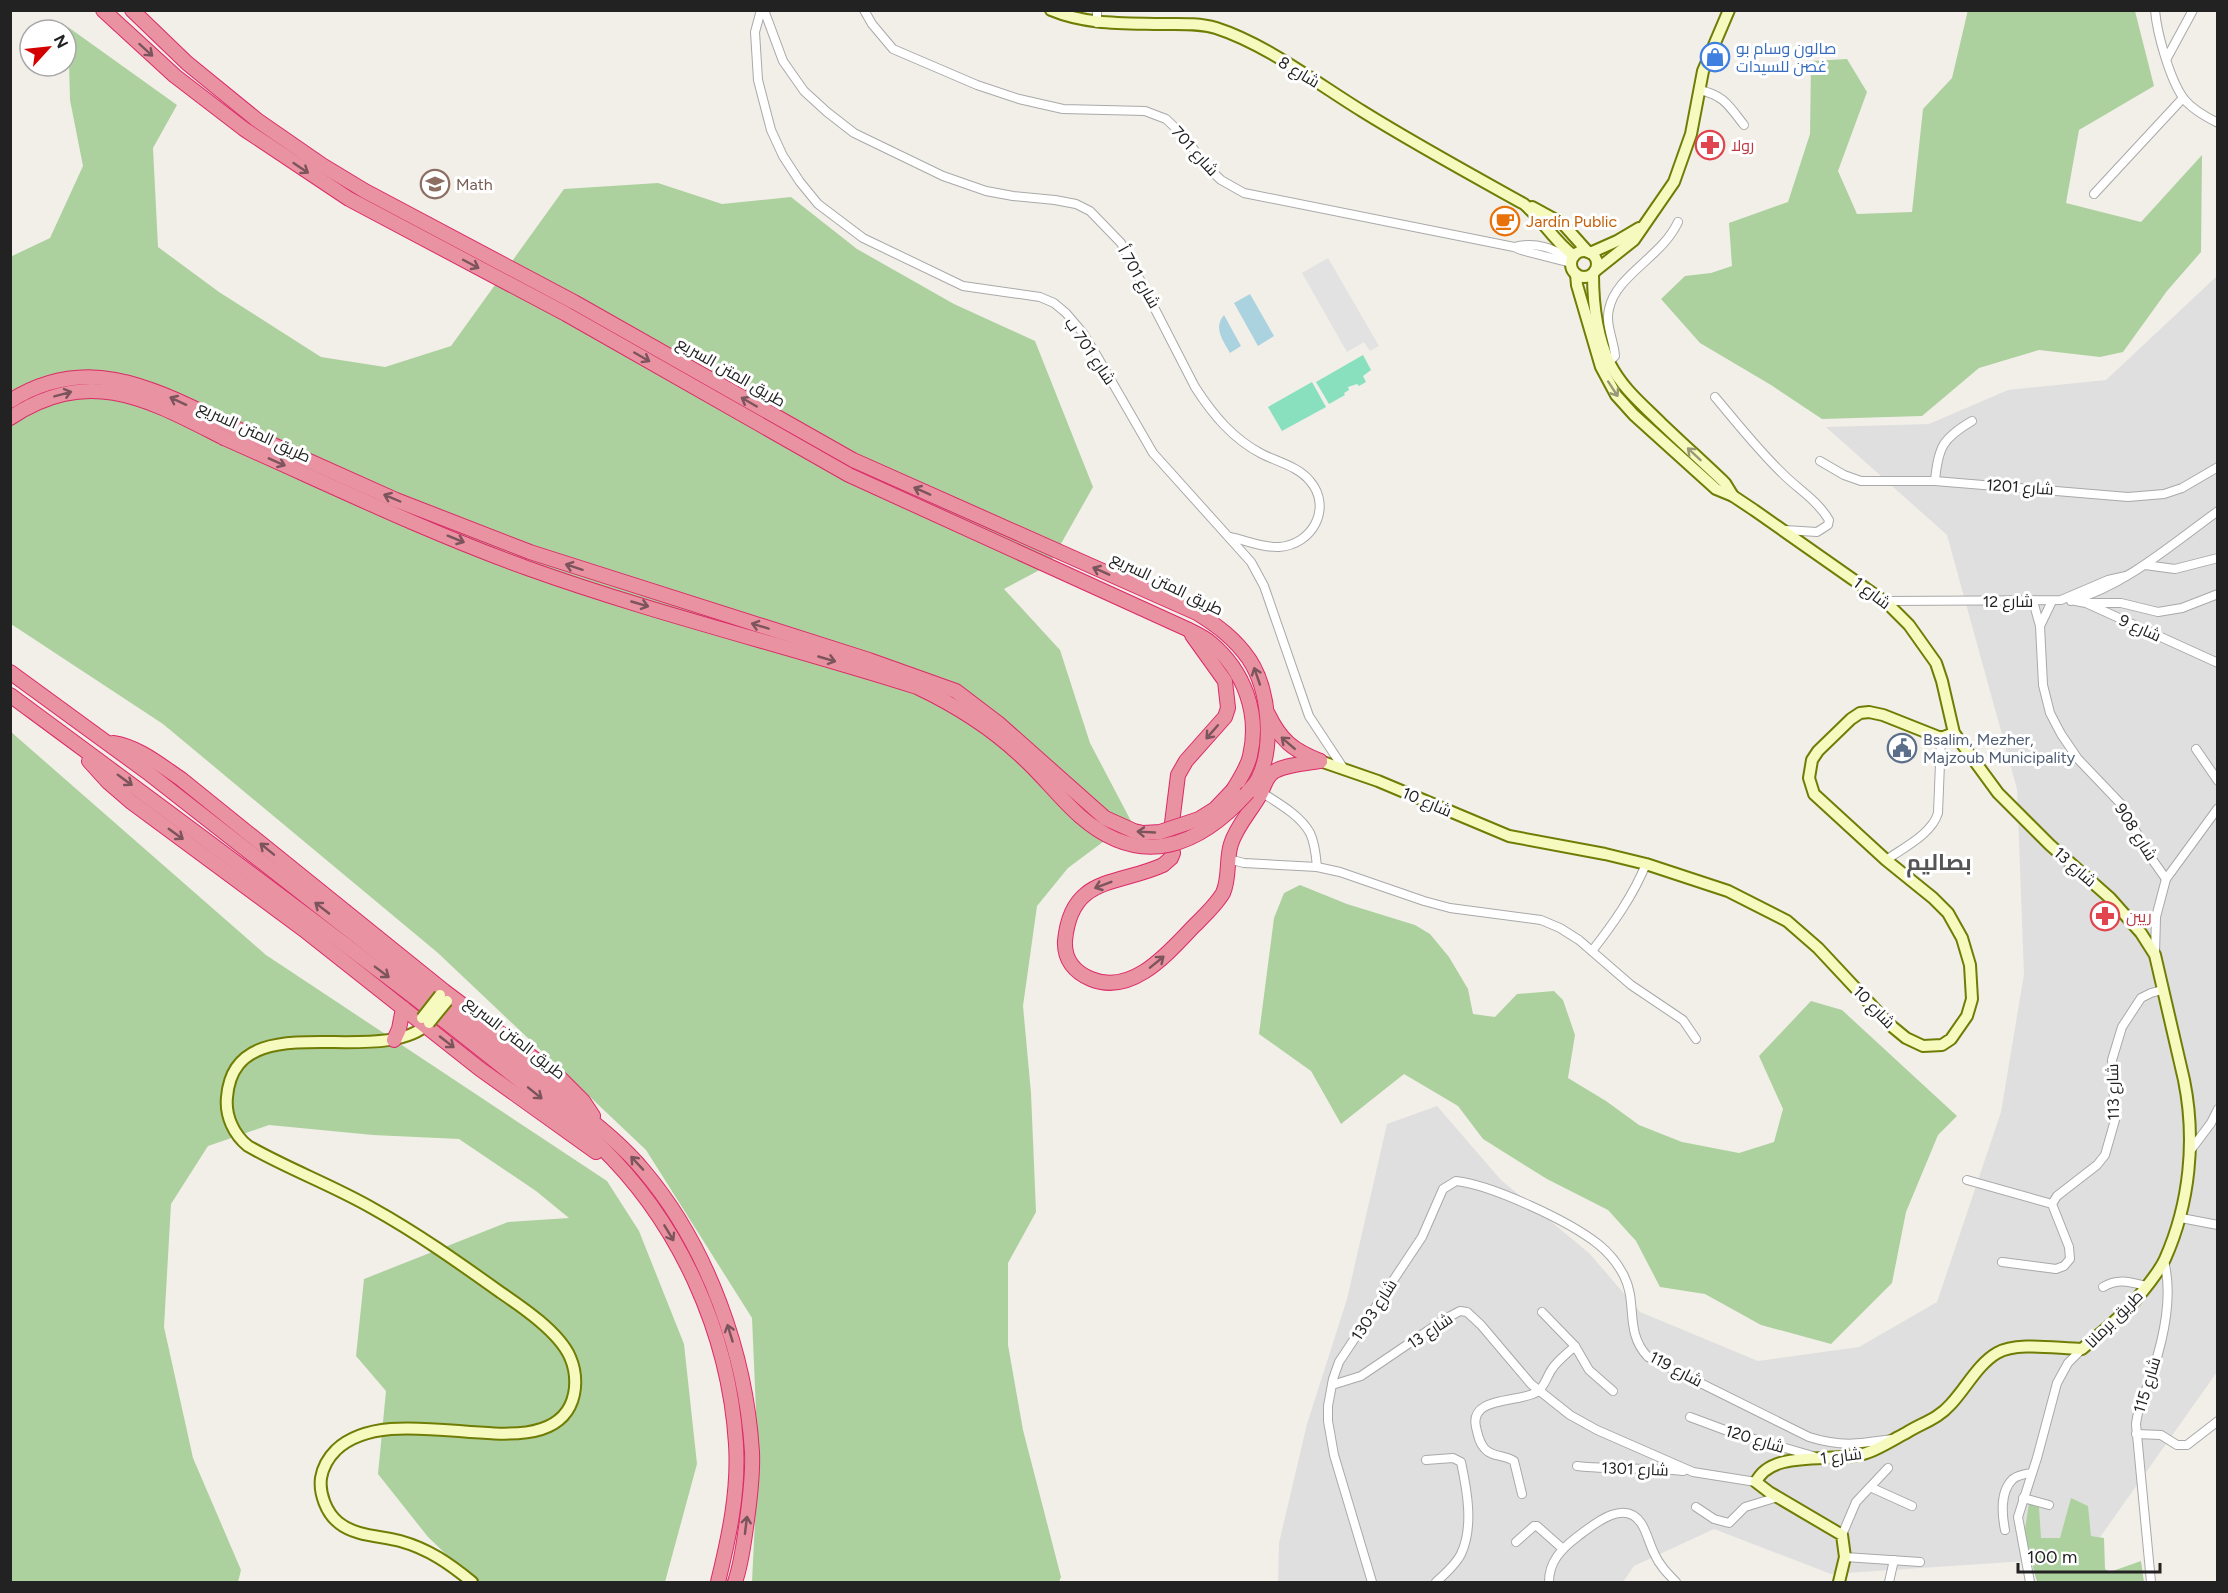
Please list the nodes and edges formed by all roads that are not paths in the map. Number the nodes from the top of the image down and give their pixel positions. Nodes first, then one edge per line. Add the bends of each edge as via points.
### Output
1 (103, 10) edge
2 (132, 10) edge
3 (763, 10) edge
4 (864, 10) edge
5 (1051, 10) edge
6 (1097, 10) edge
7 (1729, 10) edge
8 (2155, 10) edge
9 (2193, 10) edge
10 (1065, 13) edge
11 (1097, 23) junction
12 (774, 42) junction
13 (756, 48) junction
14 (2167, 58) junction
15 (1699, 90) junction
16 (2183, 98) junction
17 (2217, 123) edge
18 (1744, 125) dead end
19 (2094, 194) dead end
20 (1524, 204) junction
21 (1678, 222) dead end
22 (1642, 227) junction
23 (1589, 252) junction
24 (1573, 260) junction
25 (1594, 272) junction
26 (1576, 274) junction
27 (1605, 364) junction
28 (1715, 397) dead end
29 (10, 401) edge
30 (10, 418) edge
31 (1972, 421) dead end
32 (227, 432) junction
33 (1820, 461) dead end
34 (2217, 467) edge
35 (1935, 481) junction
36 (2217, 511) edge
37 (1780, 530) junction
38 (1230, 537) junction
39 (2217, 558) edge
40 (2145, 565) junction
41 (2126, 576) junction
42 (2217, 594) edge
43 (2061, 600) junction
44 (1885, 601) junction
45 (2033, 601) junction
46 (2052, 601) junction
47 (2070, 601) junction
48 (2086, 603) junction
49 (2040, 626) junction
50 (1187, 629) junction
51 (2217, 663) edge
52 (10, 672) edge
53 (10, 695) edge
54 (1268, 713) junction
55 (1954, 733) junction
56 (1941, 738) junction
57 (70, 739) junction
58 (106, 741) junction
59 (2196, 749) dead end
60 (1322, 762) junction
61 (1344, 769) junction
62 (2217, 781) edge
63 (1259, 785) junction
64 (2217, 808) edge
65 (1172, 823) dead end
66 (1173, 853) dead end
67 (1228, 860) junction
68 (1886, 861) junction
69 (1646, 864) junction
70 (1317, 867) junction
71 (2166, 879) junction
72 (1592, 951) junction
73 (2155, 955) junction
74 (2162, 990) junction
75 (445, 996) junction
76 (403, 1008) junction
77 (2168, 1016) joint
78 (422, 1024) junction
79 (1696, 1039) dead end
80 (394, 1040) junction
81 (2217, 1109) edge
82 (600, 1128) junction
83 (2190, 1151) junction
84 (612, 1160) junction
85 (1967, 1180) dead end
86 (2052, 1204) junction
87 (2181, 1218) junction
88 (2217, 1225) edge
89 (1422, 1237) joint
90 (2164, 1261) junction
91 (2002, 1262) dead end
92 (2146, 1286) junction
93 (2103, 1287) dead end
94 (1542, 1312) dead end
95 (1575, 1346) junction
96 (2082, 1350) junction
97 (1332, 1385) junction
98 (1539, 1391) junction
99 (1613, 1391) dead end
100 (1690, 1417) dead end
101 (2217, 1421) edge
102 (2136, 1434) junction
103 (1896, 1438) junction
104 (1821, 1458) junction
105 (1426, 1460) dead end
106 (1577, 1466) dead end
107 (1888, 1468) dead end
108 (1693, 1472) junction
109 (2031, 1473) junction
110 (1756, 1482) junction
111 (1870, 1486) junction
112 (1522, 1494) dead end
113 (1778, 1497) junction
114 (2023, 1498) junction
115 (2049, 1505) dead end
116 (1912, 1506) dead end
117 (1696, 1507) dead end
118 (2005, 1530) dead end
119 (1842, 1535) junction
120 (1516, 1542) dead end
121 (1563, 1549) junction
122 (1845, 1557) junction
123 (1894, 1560) junction
124 (1920, 1562) dead end
125 (472, 1582) edge
126 (718, 1582) edge
127 (735, 1582) edge
128 (1372, 1582) edge
129 (1436, 1582) edge
130 (1549, 1582) edge
131 (1676, 1582) edge
132 (1839, 1582) edge
133 (1889, 1582) edge
134 (2030, 1582) edge
135 (2151, 1582) edge

1 -> 50 highway, طريق المتن السريع via 175,76 244,129 349,199 566,314 849,475
54 -> 2 highway, طريق المتن السريع via 1255,669 1221,627 853,460 574,302 365,191 257,120 187,63
3 - 12 street, شارع 701 أ
3 - 13 street, شارع 701 ب via 755,32
4 - 24 street, شارع 701 via 893,49 977,85 1064,109 1145,111 1166,119 1187,139 1202,162 1244,194 1514,247 1544,246
5 - 10 street, شارع 8
6 - 11 street
7 - 15 street
8 - 14 street
9 - 14 street
10 - 11 street, شارع 8
11 - 20 street, شارع 8 via 1193,24 1240,38
12 - 13 street
12 - 38 street, شارع 701 أ via 804,91 854,133 943,176 986,191 1076,204 1105,225 1121,243 1209,409 1242,443 1303,473 1318,494 1318,519 1296,544 1275,547
13 - 38 street, شارع 701 ب via 758,80 771,130 783,156 818,204 863,238 963,286 1018,292 1054,303 1083,333 1153,453
14 - 16 street
15 - 18 street via 1723,99
15 - 22 street via 1680,169
16 - 17 street
16 - 19 street
20 - 23 street, شارع 8 via 1563,224
20 - 24 street, شارع 8
21 - 27 street via 1659,250 1625,280 1611,302 1608,319 1615,356
22 - 23 street
22 - 25 street via 1630,244
23 - 24 street via 1581,252
23 - 25 street via 1596,258
24 - 26 street
25 - 26 street via 1585,277
25 - 27 street, شارع 1
26 - 27 street, شارع 1
27 - 37 street, شارع 1 via 1616,395 1634,415 1716,489 1733,496
28 - 37 street via 1762,453 1811,496 1829,520 1817,532
32 -> 29 highway, طريق المتن السريع via 153,389 122,380 75,377 31,388
30 -> 32 highway, طريق المتن السريع via 51,397 74,391 100,392 128,395
31 - 35 street via 1950,435 1941,447
50 -> 32 highway, طريق المتن السريع, bridge via 1210,642 1240,677 1252,713 1250,755 1233,790 1215,808 1199,819 1160,832 1143,833 1105,818 956,691 530,552
32 -> 63 highway, طريق المتن السريع, bridge via 392,513 527,568 917,687 951,702 1021,755 1080,816 1115,840 1142,847 1190,838 1210,828
33 - 35 street, شارع 1201 via 1861,481
34 - 35 street, شارع 1201 via 2182,488 2128,497
36 - 40 street, شارع 12
37 - 44 street, شارع 1
38 - 61 street, شارع 701 ب via 1251,562 1264,586 1309,716
39 - 40 street via 2175,569
40 - 41 street, شارع 12
41 - 43 street, شارع 12
41 - 47 street, شارع 12 via 2109,587
42 - 48 street via 2182,608 2158,612 2121,603
43 - 46 street, شارع 12
43 - 47 street, شارع 9
44 - 45 street, شارع 12
44 - 55 street, شارع 1 via 1909,625 1936,663
45 - 46 street, شارع 12
45 - 49 street, شارع 908
46 - 49 street, شارع 908
47 - 48 street, شارع 9
48 - 51 street, شارع 9
49 - 71 street, شارع 908 via 2043,685 2050,713 2078,759 2121,804
50 -> 65 highway via 1225,681 1228,708 1178,775
52 - 58 highway, طريق المتن السريع
53 - 57 highway, طريق المتن السريع
60 -> 54 highway via 1288,744
54 - 63 highway, طريق المتن السريع
55 - 56 street
55 - 73 street, شارع 13 via 1998,793 2124,912
56 - 68 street via 1935,822
56 - 68 street, شارع 10 via 1883,715 1860,713 1812,760 1809,778 1814,794
57 -> 76 highway via 130,801
57 -> 84 highway, طريق المتن السريع via 445,1021 576,1125
75 -> 58 highway via 181,779 138,751
82 -> 58 highway, طريق المتن السريع
59 - 62 street
60 - 61 street, شارع 10
60 - 63 highway via 1273,772
61 - 69 street, شارع 10 via 1509,836
63 - 67 highway via 1232,842
63 - 70 street via 1310,834
64 - 71 street
66 -> 67 highway via 1163,865 1103,884 1081,897 1072,912 1065,939 1068,960 1077,971 1098,981 1114,982 1159,963 1223,892
67 - 70 street
68 - 69 street, شارع 10 via 1934,898 1948,914 1965,947 1972,999 1961,1028 1942,1045 1923,1046 1906,1038 1787,921 1728,891
69 - 72 street via 1627,902
70 - 72 street via 1424,902 1541,920 1560,927
71 - 73 street via 2156,917
72 - 79 street via 1631,985 1683,1020
73 - 74 street, شارع 13
74 - 77 street, شارع 13
74 - 86 street, شارع 113 via 2141,998 2122,1027 2112,1060 2115,1120 2110,1144 2097,1165
75 - 78 street, bridge
75 - 82 highway via 560,1078 583,1101
76 - 78 highway
76 - 80 highway
77 - 83 street, طريق برمانا via 2188,1097
78 - 80 street
78 -> 84 highway via 581,1142
80 - 125 street via 298,1041 264,1049 244,1060 233,1075 227,1092 228,1112 235,1131 248,1146 372,1208 438,1248 523,1308 566,1349 574,1366 576,1386 567,1412 549,1428 524,1433 419,1428 374,1431 345,1442 325,1464 321,1493 339,1523 431,1553
81 - 83 street
127 -> 82 highway, طريق المتن السريع via 741,1565 752,1453 734,1344 690,1238 645,1172
83 - 87 street, طريق برمانا
84 -> 126 highway, طريق المتن السريع via 660,1216 704,1302 721,1353 736,1446 731,1530
85 - 86 street
86 - 91 street via 2069,1247 2067,1263 2056,1269
87 - 88 street
87 - 90 street, طريق برمانا
89 - 97 street, شارع 1303 via 1339,1362
89 - 103 street, شارع 119 via 1447,1185 1456,1181 1490,1188 1576,1230 1608,1254 1624,1276 1634,1336 1648,1357 1830,1444 1853,1445
90 - 92 street, طريق برمانا
90 - 102 street, شارع 115 via 2169,1280 2168,1301 2155,1364 2137,1413
92 - 93 street via 2119,1281
92 - 96 street, طريق برمانا
94 - 95 street
95 - 98 street via 1553,1367
95 - 99 street via 1589,1370
96 - 103 street, شارع 1 via 2021,1347 1997,1353 1943,1413
96 - 109 street, طريق برمانا via 2068,1363 2057,1383
97 - 98 street, شارع 13 via 1374,1369 1460,1311 1481,1324
97 - 128 street via 1328,1421 1334,1455
98 - 108 street, شارع 13 via 1597,1430
98 - 112 street via 1481,1408 1475,1420 1484,1448 1514,1461
100 - 104 street, شارع 120
101 - 102 street via 2187,1445 2177,1445 2162,1435
102 - 135 street, شارع 115
103 - 104 street, شارع 1 via 1851,1457
104 - 110 street, شارع 1 via 1773,1464
105 - 129 street via 1453,1458 1461,1462 1465,1481 1468,1524 1464,1543 1460,1555
106 - 108 street, شارع 1301
107 - 111 street
108 - 110 street, شارع 13
109 - 114 street, طريق برمانا
109 - 118 street via 2016,1477 2008,1486 2002,1516
110 - 113 street
111 - 116 street
111 - 119 street via 1856,1502
113 - 117 street via 1745,1507 1729,1523
113 - 119 street
114 - 115 street
114 - 134 street, طريق برمانا via 2018,1517
119 - 122 street
120 - 121 street via 1538,1526
121 - 130 street via 1552,1565
121 - 131 street via 1609,1515 1628,1514 1642,1524 1654,1554
122 - 123 street
122 - 132 street
123 - 124 street
123 - 133 street

